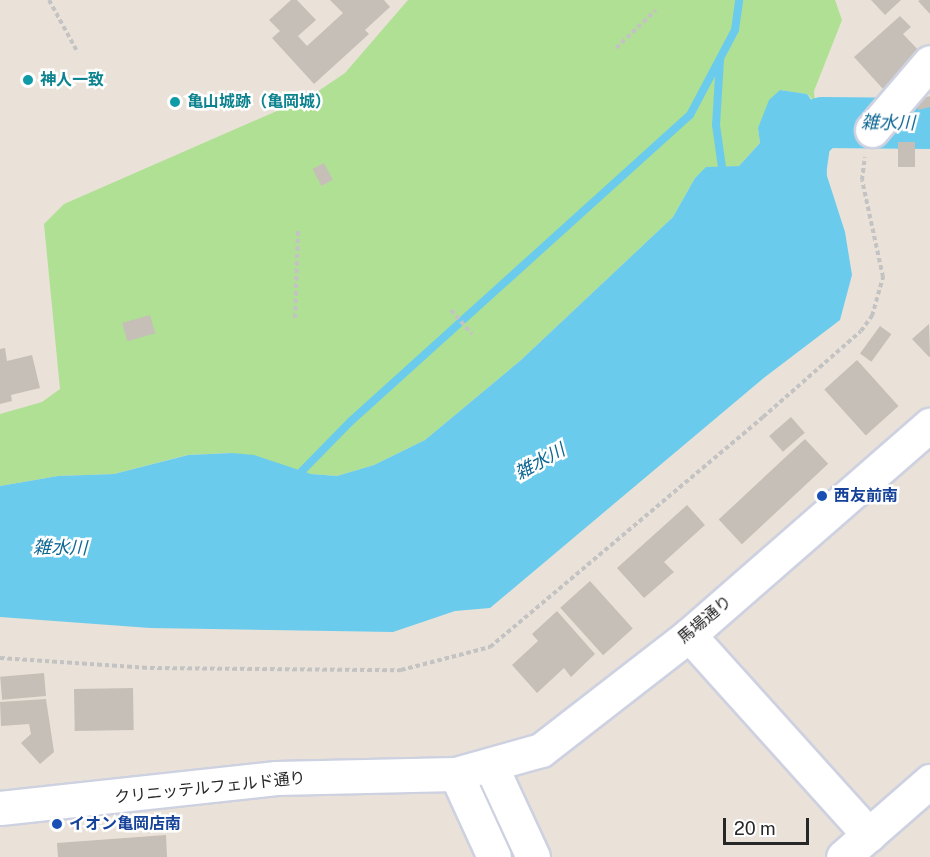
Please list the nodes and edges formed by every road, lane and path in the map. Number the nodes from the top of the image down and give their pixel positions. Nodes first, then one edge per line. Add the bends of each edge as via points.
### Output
1 (49, 0) edge
2 (656, 10) dead end
3 (616, 48) dead end
4 (78, 52) dead end
5 (930, 62) edge
6 (872, 130) joint
7 (298, 231) dead end
8 (451, 310) dead end
9 (295, 318) dead end
10 (472, 334) dead end
11 (930, 425) edge
12 (688, 635) junction
13 (0, 658) edge
14 (491, 766) junction
15 (456, 774) junction
16 (930, 781) edge
17 (0, 808) edge
18 (869, 835) junction
19 (494, 857) edge
20 (533, 857) edge
21 (843, 857) edge

1 - 4 path
2 - 3 path
5 - 6 street
6 - 13 path via 862,180 883,277 872,316 861,331 490,647 401,670 150,668
7 - 9 path
8 - 10 path
11 - 12 street, 馬場通り
12 - 14 street, 馬場通り via 541,750
12 - 18 street
14 - 15 street, 馬場通り
14 - 20 street
15 - 17 street, クリニッテルフェルド通り via 276,778
15 - 19 street
16 - 18 street
18 - 21 street

